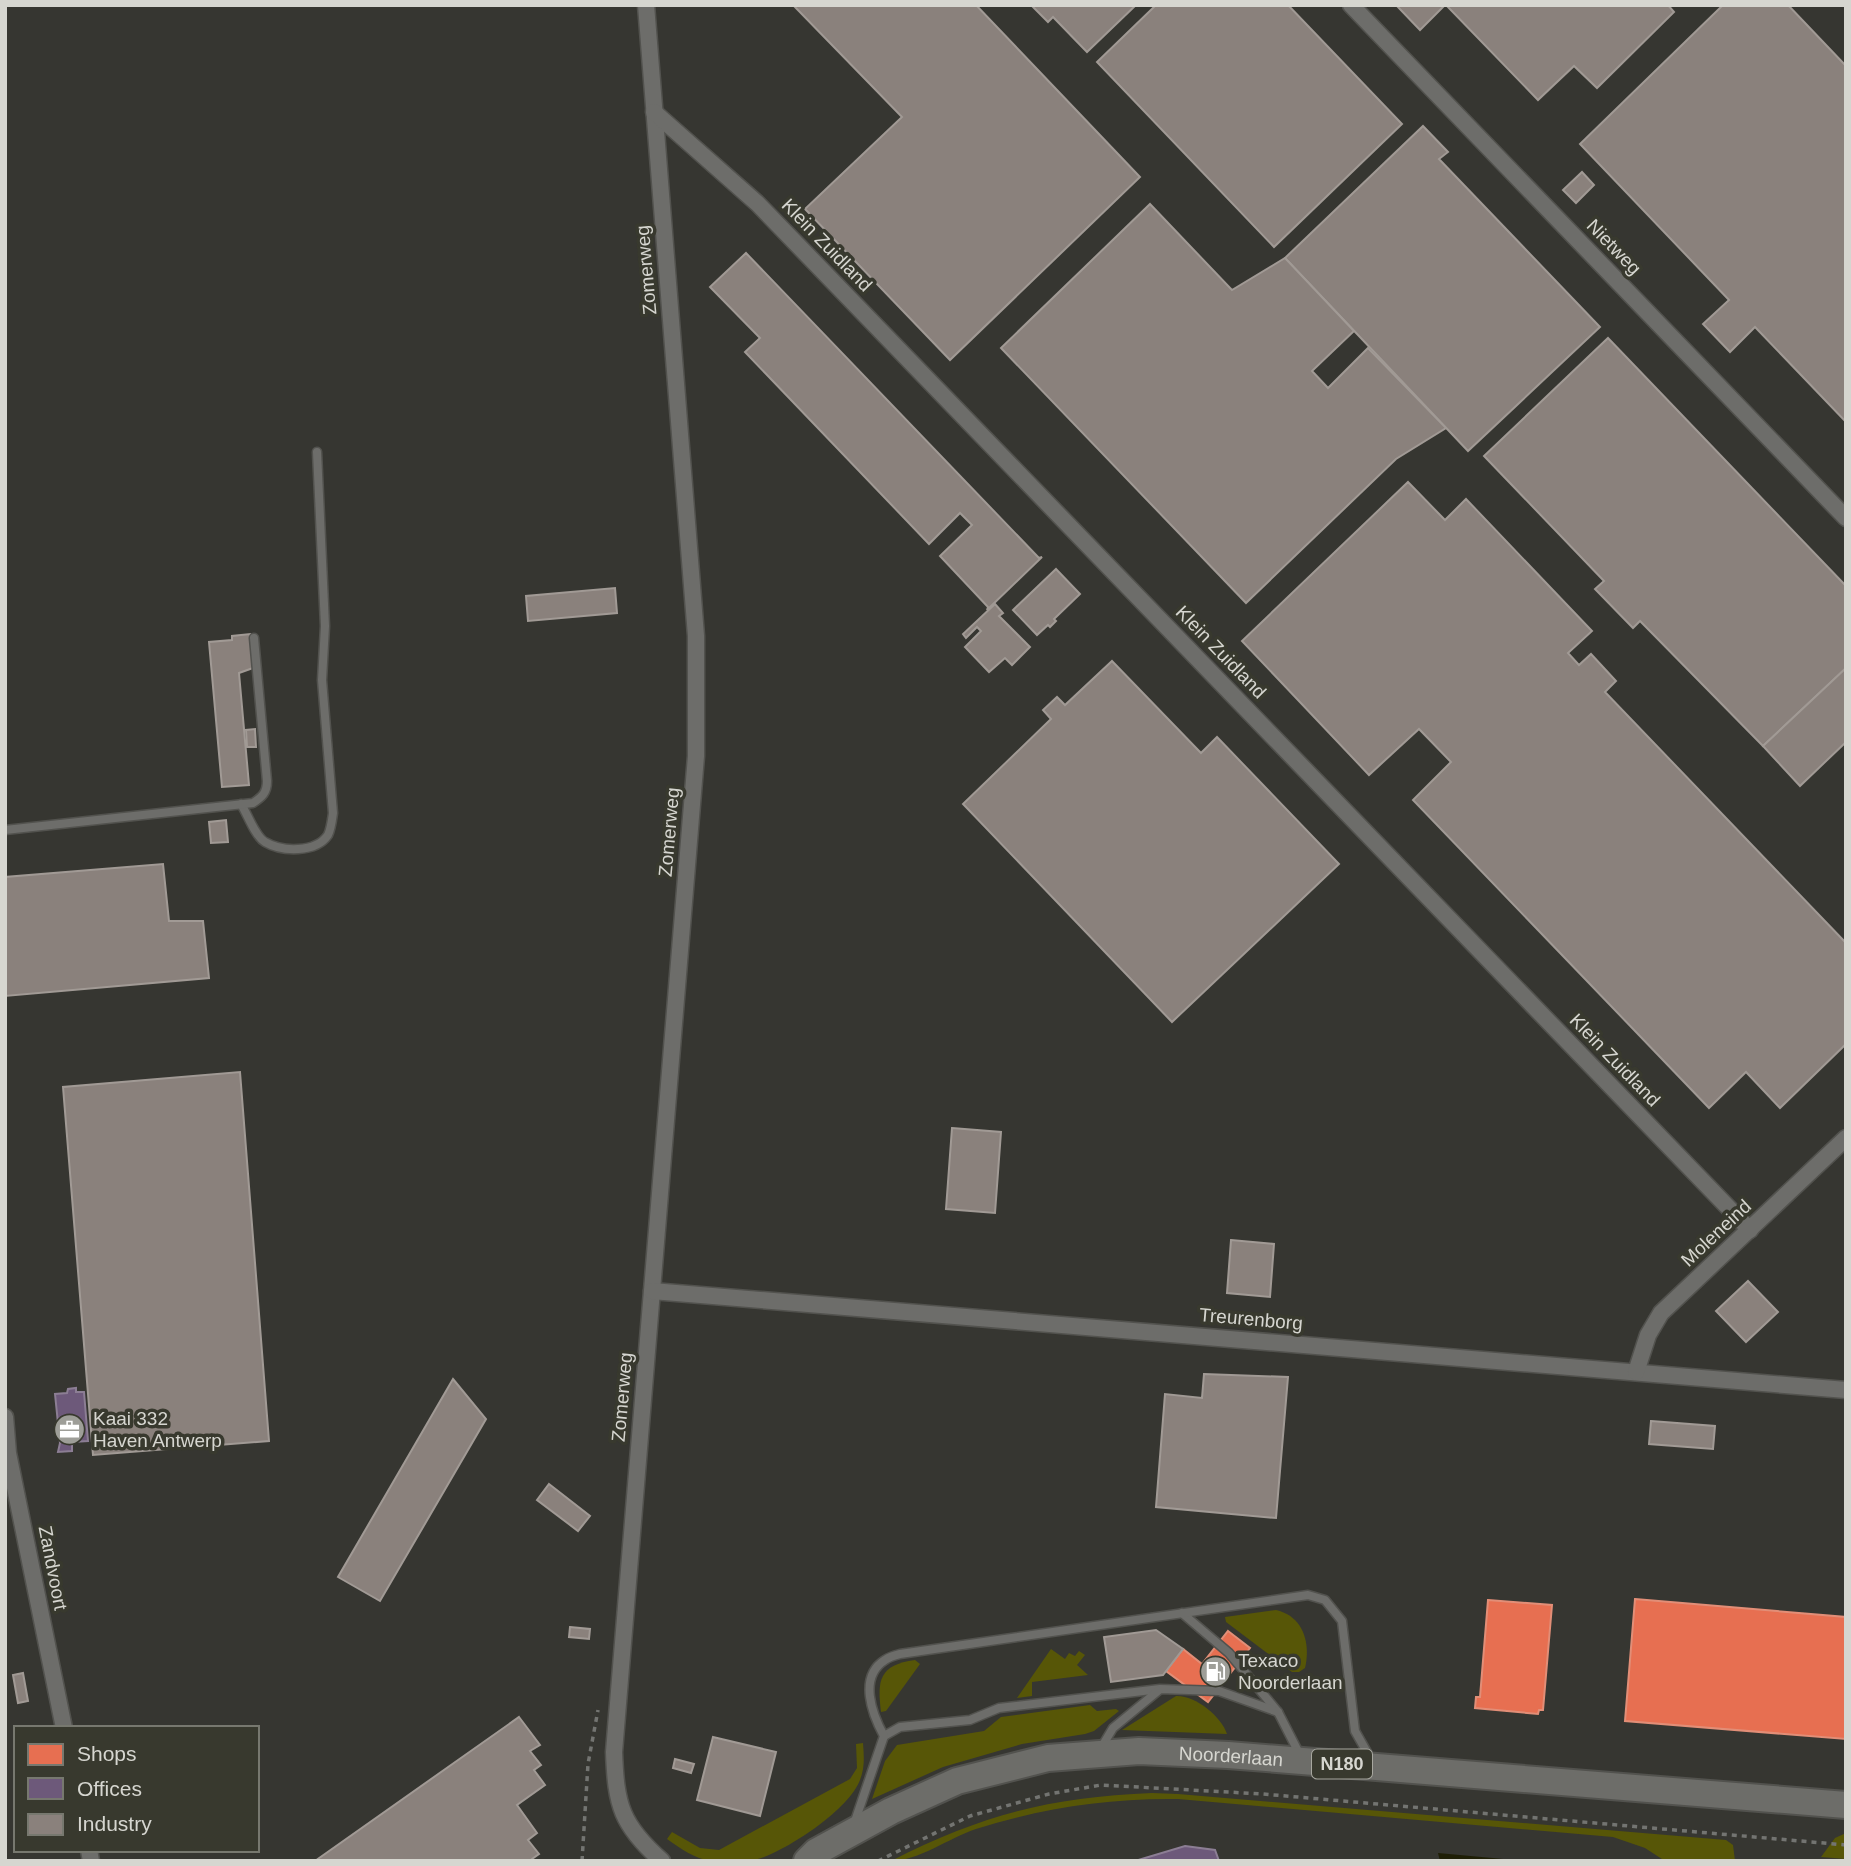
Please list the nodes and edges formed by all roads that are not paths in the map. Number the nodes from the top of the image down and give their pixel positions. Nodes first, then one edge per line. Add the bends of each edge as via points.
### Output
1 (646, 5) edge
2 (1351, 5) edge
3 (654, 112) junction
4 (317, 452) dead end
5 (1846, 518) edge
6 (254, 638) dead end
7 (242, 804) junction
8 (5, 830) edge
9 (1846, 1138) edge
10 (1750, 1230) junction
11 (652, 1291) junction
12 (1636, 1372) junction
13 (1846, 1390) edge
14 (5, 1417) edge
15 (1182, 1613) junction
16 (1160, 1689) junction
17 (1278, 1712) junction
18 (64, 1726) edge
19 (884, 1736) junction
20 (1097, 1754) junction
21 (1303, 1761) junction
22 (1375, 1767) junction
23 (1846, 1805) edge
24 (852, 1832) junction
25 (662, 1861) edge
26 (807, 1861) edge

1 - 3 street, Zomerweg
2 - 5 street, Nietweg
3 - 10 street, Klein Zuidland via 758,204
3 - 11 street, Zomerweg via 698,704
4 - 7 lane via 325,626 322,680 333,813 329,834 310,847 283,849 263,841
6 - 7 lane via 267,789 253,803
7 - 8 lane
9 - 10 street, Moleneind
10 - 12 street, Moleneind via 1661,1313
11 - 12 street, Treurenborg
11 - 25 street, Zomerweg via 614,1752 615,1789 623,1815 641,1843
12 - 13 street, Treurenborg
14 - 18 street, Zandvoort via 8,1453
15 - 17 lane via 1229,1653
15 - 19 lane via 884,1660 869,1685 873,1717
15 - 22 lane via 1308,1595 1325,1600 1342,1622 1355,1731
16 - 17 lane via 1219,1691
16 - 19 lane via 999,1708 970,1720 900,1727
16 - 20 lane via 1112,1728
17 - 21 lane
19 - 24 lane
20 - 21 main road, Noorderlaan / N180 via 1139,1751
20 - 24 main road, Noorderlaan / N180 via 1048,1758 957,1781
21 - 22 main road, Noorderlaan / N180
22 - 23 main road, Noorderlaan / N180
24 - 26 main road, Noorderlaan / N180

